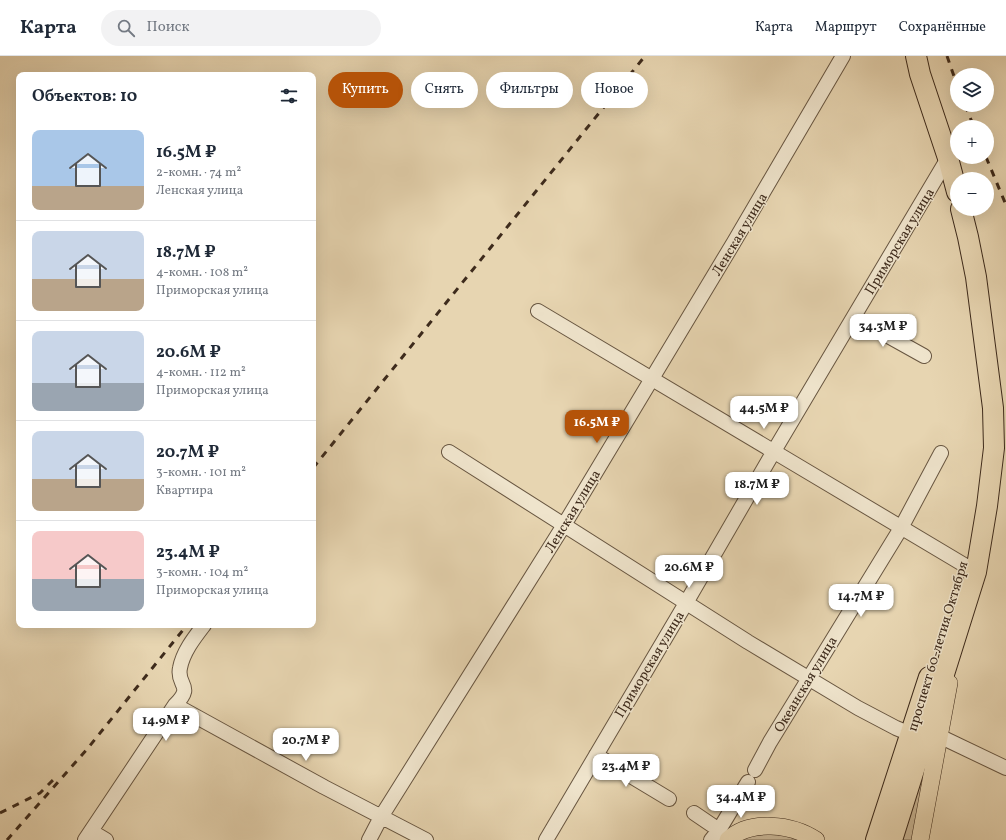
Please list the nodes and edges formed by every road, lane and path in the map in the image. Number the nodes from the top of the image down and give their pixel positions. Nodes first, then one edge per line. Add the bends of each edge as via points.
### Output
1 (843, 56) edge
2 (916, 56) edge
3 (948, 158) junction
4 (952, 172) edge
5 (963, 216) edge
6 (538, 311) dead end
7 (854, 317) junction
8 (924, 356) dead end
9 (651, 378) junction
10 (449, 452) dead end
11 (774, 452) junction
12 (941, 453) dead end
13 (564, 525) junction
14 (901, 528) junction
15 (970, 569) junction
16 (686, 603) junction
17 (202, 628) edge
18 (809, 678) junction
19 (175, 705) junction
20 (924, 737) junction
21 (596, 755) junction
22 (1006, 768) edge
23 (755, 770) dead end
24 (748, 782) dead end
25 (669, 799) dead end
26 (694, 813) dead end
27 (381, 817) junction
28 (88, 836) edge
29 (721, 837) edge
30 (106, 840) edge
31 (369, 840) edge
32 (426, 840) edge
33 (546, 840) edge
34 (816, 840) edge
35 (876, 840) edge
36 (892, 840) edge
37 (920, 840) edge

1 - 9 street, Ленская улица
2 - 3 highway
3 - 4 highway
3 - 7 street, Приморская улица
5 - 15 highway, проспект 60-летия Октября via 970,244 979,304 983,448
6 - 9 street
7 - 8 street
7 - 11 street, Приморская улица
9 - 11 street
9 - 13 street, Ленская улица
10 - 13 street
11 - 14 street
11 - 16 street, Приморская улица
12 - 14 street, Океанская улица
13 - 16 street
13 - 27 street, Ленская улица
14 - 15 street
14 - 18 street, Океанская улица
15 - 20 highway, проспект 60-летия Октября via 958,632
15 - 20 highway, проспект 60-летия Октября via 945,629
16 - 18 street
16 - 21 street, Приморская улица
17 - 19 street via 192,641 180,666 179,675 185,691
18 - 20 street via 858,708
18 - 23 street, Океанская улица
19 - 27 street
19 - 28 street
20 - 22 street
20 - 35 highway, проспект 60-летия Октября
20 - 36 highway, проспект 60-летия Октября
20 - 37 main road
21 - 25 street
21 - 33 street, Приморская улица
24 - 29 street
26 - 29 street
27 - 31 street, Ленская улица
27 - 32 street
28 - 30 street
29 - 34 main road via 769,825 792,829

